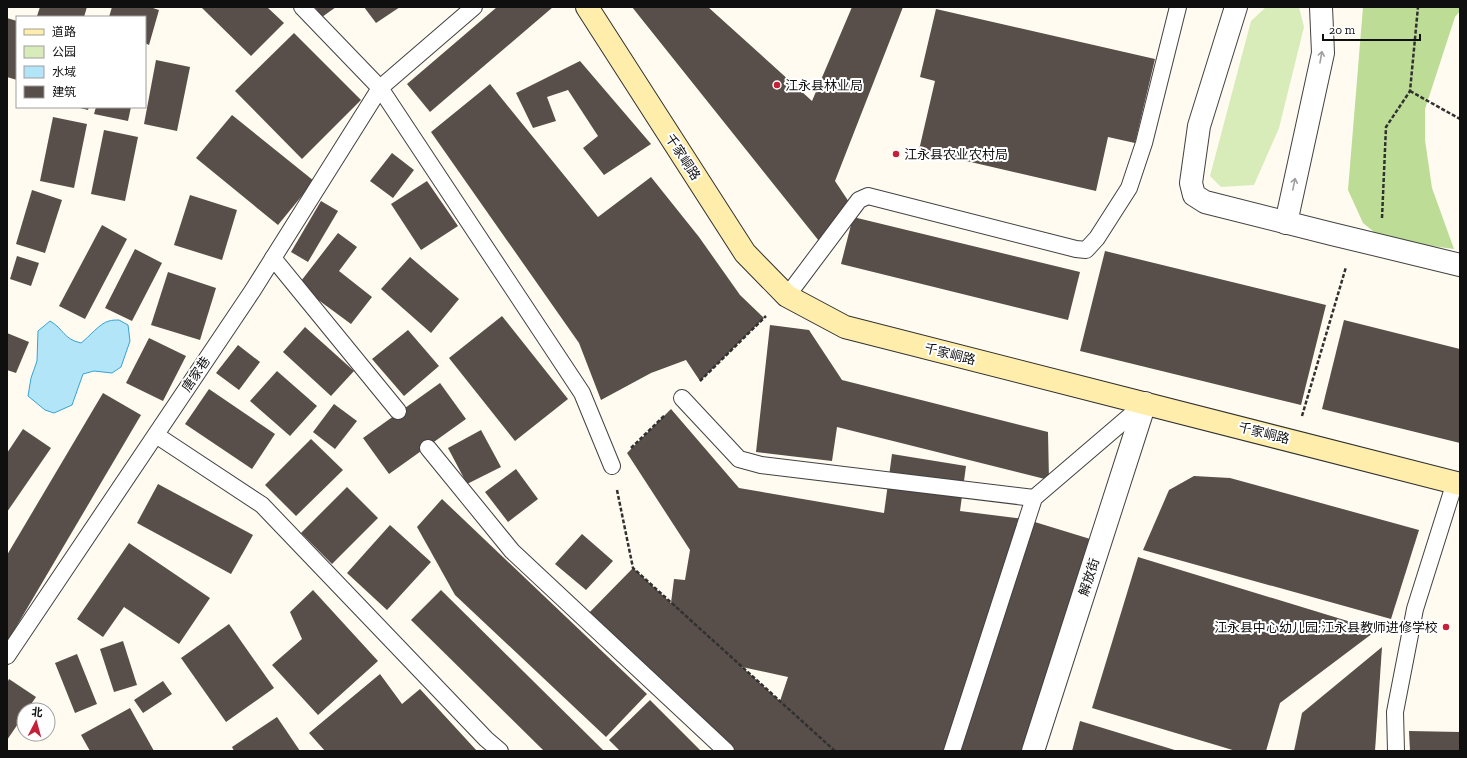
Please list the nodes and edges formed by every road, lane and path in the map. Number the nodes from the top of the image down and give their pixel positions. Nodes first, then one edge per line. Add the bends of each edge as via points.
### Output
1 (302, 7) edge
2 (474, 7) edge
3 (587, 7) edge
4 (1178, 7) edge
5 (1236, 7) edge
6 (1321, 7) edge
7 (1418, 7) edge
8 (380, 88) junction
9 (1410, 91) junction
10 (1460, 119) edge
11 (1286, 223) junction
12 (1354, 239) junction
13 (1381, 246) junction
14 (273, 258) junction
15 (1460, 265) edge
16 (787, 296) junction
17 (682, 398) junction
18 (1145, 403) junction
19 (398, 411) dead end
20 (156, 435) junction
21 (1295, 441) junction
22 (428, 448) dead end
23 (612, 466) junction
24 (1457, 483) edge
25 (1034, 498) junction
26 (7, 656) edge
27 (500, 751) edge
28 (726, 751) edge
29 (836, 751) edge
30 (952, 751) edge
31 (1033, 751) edge
32 (1396, 751) edge

1 - 8 lane
2 - 8 lane, 唐家巷
3 - 16 main road, 千家峒路 via 745,253
4 - 16 lane via 1144,143 1129,188 1097,238 1086,250 868,196 859,200
5 - 11 street via 1199,126 1191,183 1194,195 1204,202
11 -> 6 street via 1322,53
7 - 9 path
8 - 14 lane, 唐家巷
8 - 23 lane via 582,393
9 - 10 path
9 - 13 path via 1386,127
11 - 12 street
12 - 13 street
12 - 21 path
13 - 15 street
14 - 19 lane
14 - 20 lane, 唐家巷
16 - 17 path
16 - 18 main road, 千家峒路 via 845,327
17 - 23 path
17 - 25 lane via 739,459 761,465
18 - 21 main road, 千家峒路
18 - 25 lane
18 - 31 street, 解放街
20 - 26 lane, 唐家巷
20 - 27 lane via 262,505
21 - 24 main road, 千家峒路
22 - 28 lane via 512,551
23 - 29 path via 633,568
24 - 32 lane via 1415,609 1395,712
25 - 30 lane

